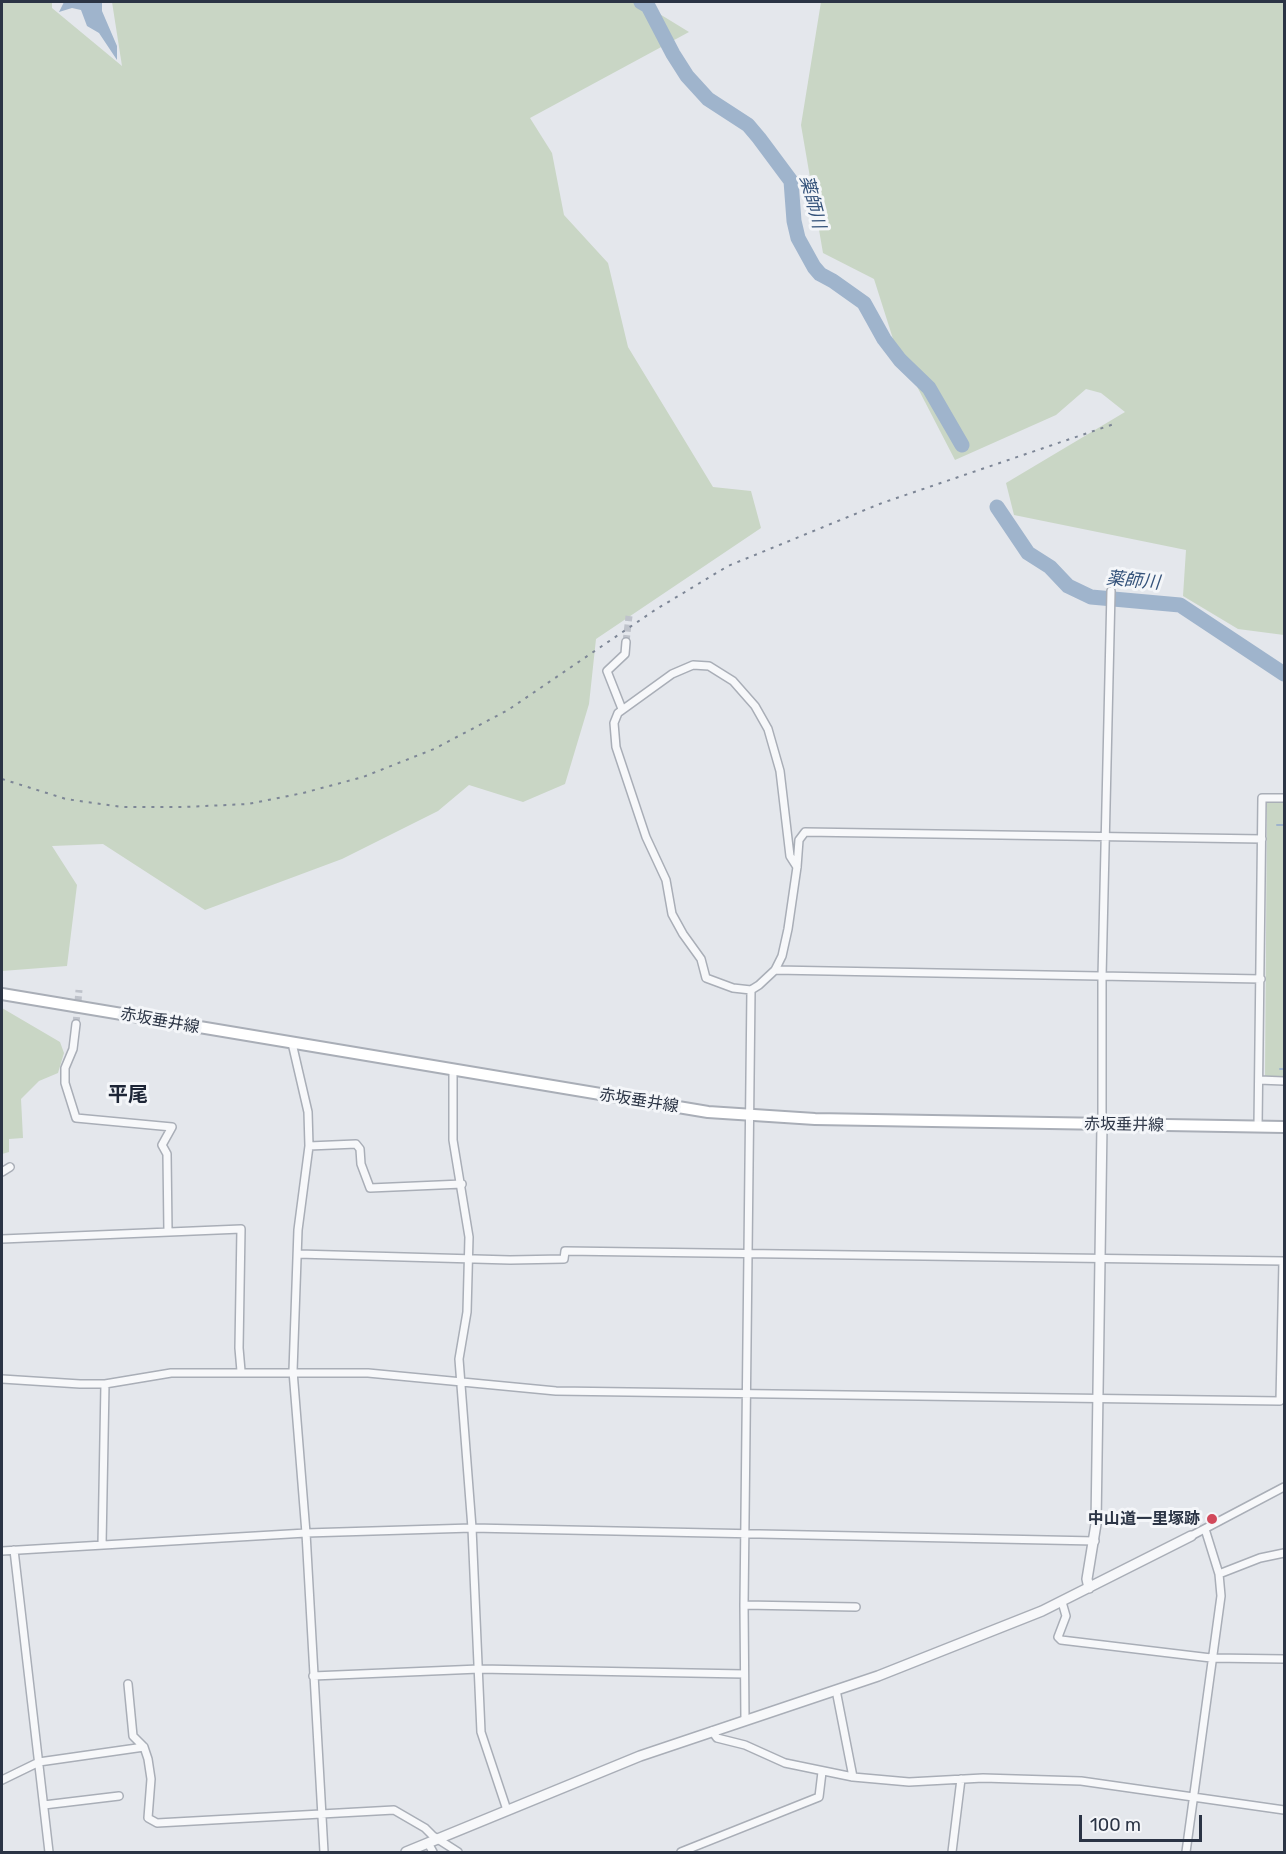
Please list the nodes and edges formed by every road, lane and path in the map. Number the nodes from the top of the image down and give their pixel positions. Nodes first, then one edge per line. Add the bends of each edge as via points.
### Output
1 (1111, 591) dead end
2 (627, 642) tunnel mouth
3 (622, 710) junction
4 (1284, 798) edge
5 (1104, 837) junction
6 (1262, 839) junction
7 (797, 867) junction
8 (775, 970) junction
9 (1102, 977) junction
10 (1261, 979) junction
11 (751, 990) junction
12 (2, 994) edge
13 (76, 1024) tunnel mouth
14 (292, 1043) junction
15 (453, 1070) junction
16 (1259, 1080) junction
17 (1284, 1081) edge
18 (749, 1115) junction
19 (1102, 1125) junction
20 (1258, 1126) junction
21 (1284, 1127) edge
22 (309, 1146) junction
23 (10, 1167) dead end
24 (2, 1172) edge
25 (462, 1184) junction
26 (168, 1232) junction
27 (2, 1239) edge
28 (298, 1254) junction
29 (749, 1254) junction
30 (1101, 1259) junction
31 (467, 1260) junction
32 (1284, 1261) edge
33 (241, 1371) junction
34 (293, 1371) junction
35 (2, 1379) edge
36 (460, 1381) junction
37 (105, 1384) junction
38 (747, 1394) junction
39 (1097, 1399) junction
40 (1284, 1487) edge
41 (472, 1528) junction
42 (1204, 1529) junction
43 (306, 1533) junction
44 (745, 1535) junction
45 (1191, 1536) joint
46 (1095, 1540) junction
47 (102, 1545) junction
48 (14, 1550) junction
49 (2, 1551) edge
50 (1284, 1553) edge
51 (1219, 1574) junction
52 (1089, 1588) junction
53 (1062, 1602) junction
54 (744, 1605) junction
55 (856, 1607) dead end
56 (1211, 1658) junction
57 (1284, 1659) edge
58 (479, 1670) junction
59 (744, 1674) junction
60 (313, 1676) junction
61 (129, 1684) dead end
62 (836, 1690) junction
63 (745, 1720) junction
64 (712, 1731) junction
65 (144, 1748) junction
66 (39, 1762) junction
67 (822, 1772) junction
68 (853, 1778) junction
69 (961, 1779) junction
70 (2, 1780) edge
71 (1193, 1795) junction
72 (119, 1796) dead end
73 (44, 1805) junction
74 (507, 1810) junction
75 (1284, 1810) edge
76 (321, 1814) junction
77 (439, 1839) junction
78 (431, 1848) edge
79 (50, 1852) edge
80 (324, 1852) edge
81 (406, 1852) edge
82 (458, 1852) edge
83 (681, 1852) edge
84 (952, 1852) edge
85 (1186, 1852) edge

1 - 5 street
2 - 3 street via 626,654 607,671
3 - 7 street via 672,674 693,665 709,666 733,681 755,706 768,729 780,771 790,856
3 - 11 street via 614,723 616,747 646,837 666,880 672,914 701,959 706,978
4 - 6 street via 1262,798
5 - 6 street
5 - 7 street via 805,832 799,840
5 - 9 street
6 - 10 street
7 - 8 street via 788,929
8 - 9 street
8 - 11 street
9 - 10 street
9 - 19 street
10 - 16 street
11 - 18 street
12 - 14 main road, 赤坂垂井線
13 - 26 street via 65,1083 76,1118 172,1127 162,1144 167,1154
14 - 15 main road, 赤坂垂井線
14 - 22 street via 308,1112
15 - 18 main road, 赤坂垂井線
15 - 25 street via 453,1140
16 - 17 street
16 - 20 street
18 - 19 main road, 赤坂垂井線
18 - 29 street
19 - 20 main road, 赤坂垂井線
19 - 30 street
20 - 21 main road, 赤坂垂井線
22 - 25 street via 356,1144 370,1188
22 - 28 street
23 - 24 street
25 - 31 street via 468,1227
26 - 27 street
26 - 33 street via 241,1229
28 - 31 street
28 - 34 street
29 - 30 street
29 - 31 street via 565,1251 564,1259
29 - 38 street
30 - 32 street
30 - 39 street
31 - 36 street via 467,1312 459,1359
32 - 39 street via 1280,1401
33 - 34 street
33 - 37 street via 171,1373
34 - 36 street
34 - 43 street
35 - 37 street
36 - 38 street via 521,1390
36 - 41 street
37 - 47 street
38 - 39 street
38 - 44 street
39 - 46 street
40 - 42 street
41 - 43 street
41 - 44 street
41 - 58 street
42 - 45 street
42 - 51 street
43 - 47 street
43 - 60 street
44 - 46 street
44 - 54 street
45 - 52 street
46 - 52 street via 1087,1579
47 - 48 street
48 - 49 street
48 - 66 street
50 - 51 street
51 - 56 street via 1221,1596
52 - 53 street
53 - 56 street via 1066,1616 1058,1637 1061,1640
53 - 62 street
54 - 55 street
54 - 59 street
56 - 57 street
56 - 71 street
58 - 59 street
58 - 60 street
58 - 74 street via 483,1744
59 - 63 street
60 - 76 street
61 - 65 street via 133,1736
62 - 63 street
62 - 68 street
63 - 64 street
64 - 67 street via 717,1738
64 - 74 street
65 - 66 street
65 - 76 street via 151,1779 148,1818 157,1823
66 - 70 street
66 - 73 street
67 - 68 street
67 - 83 street via 819,1797
68 - 69 street via 909,1782
69 - 71 street via 1081,1781
69 - 84 street
71 - 75 street
71 - 85 street
72 - 73 street
73 - 79 street
74 - 77 street
76 - 77 street via 394,1810
76 - 80 street
77 - 78 street
77 - 82 street
78 - 81 street

